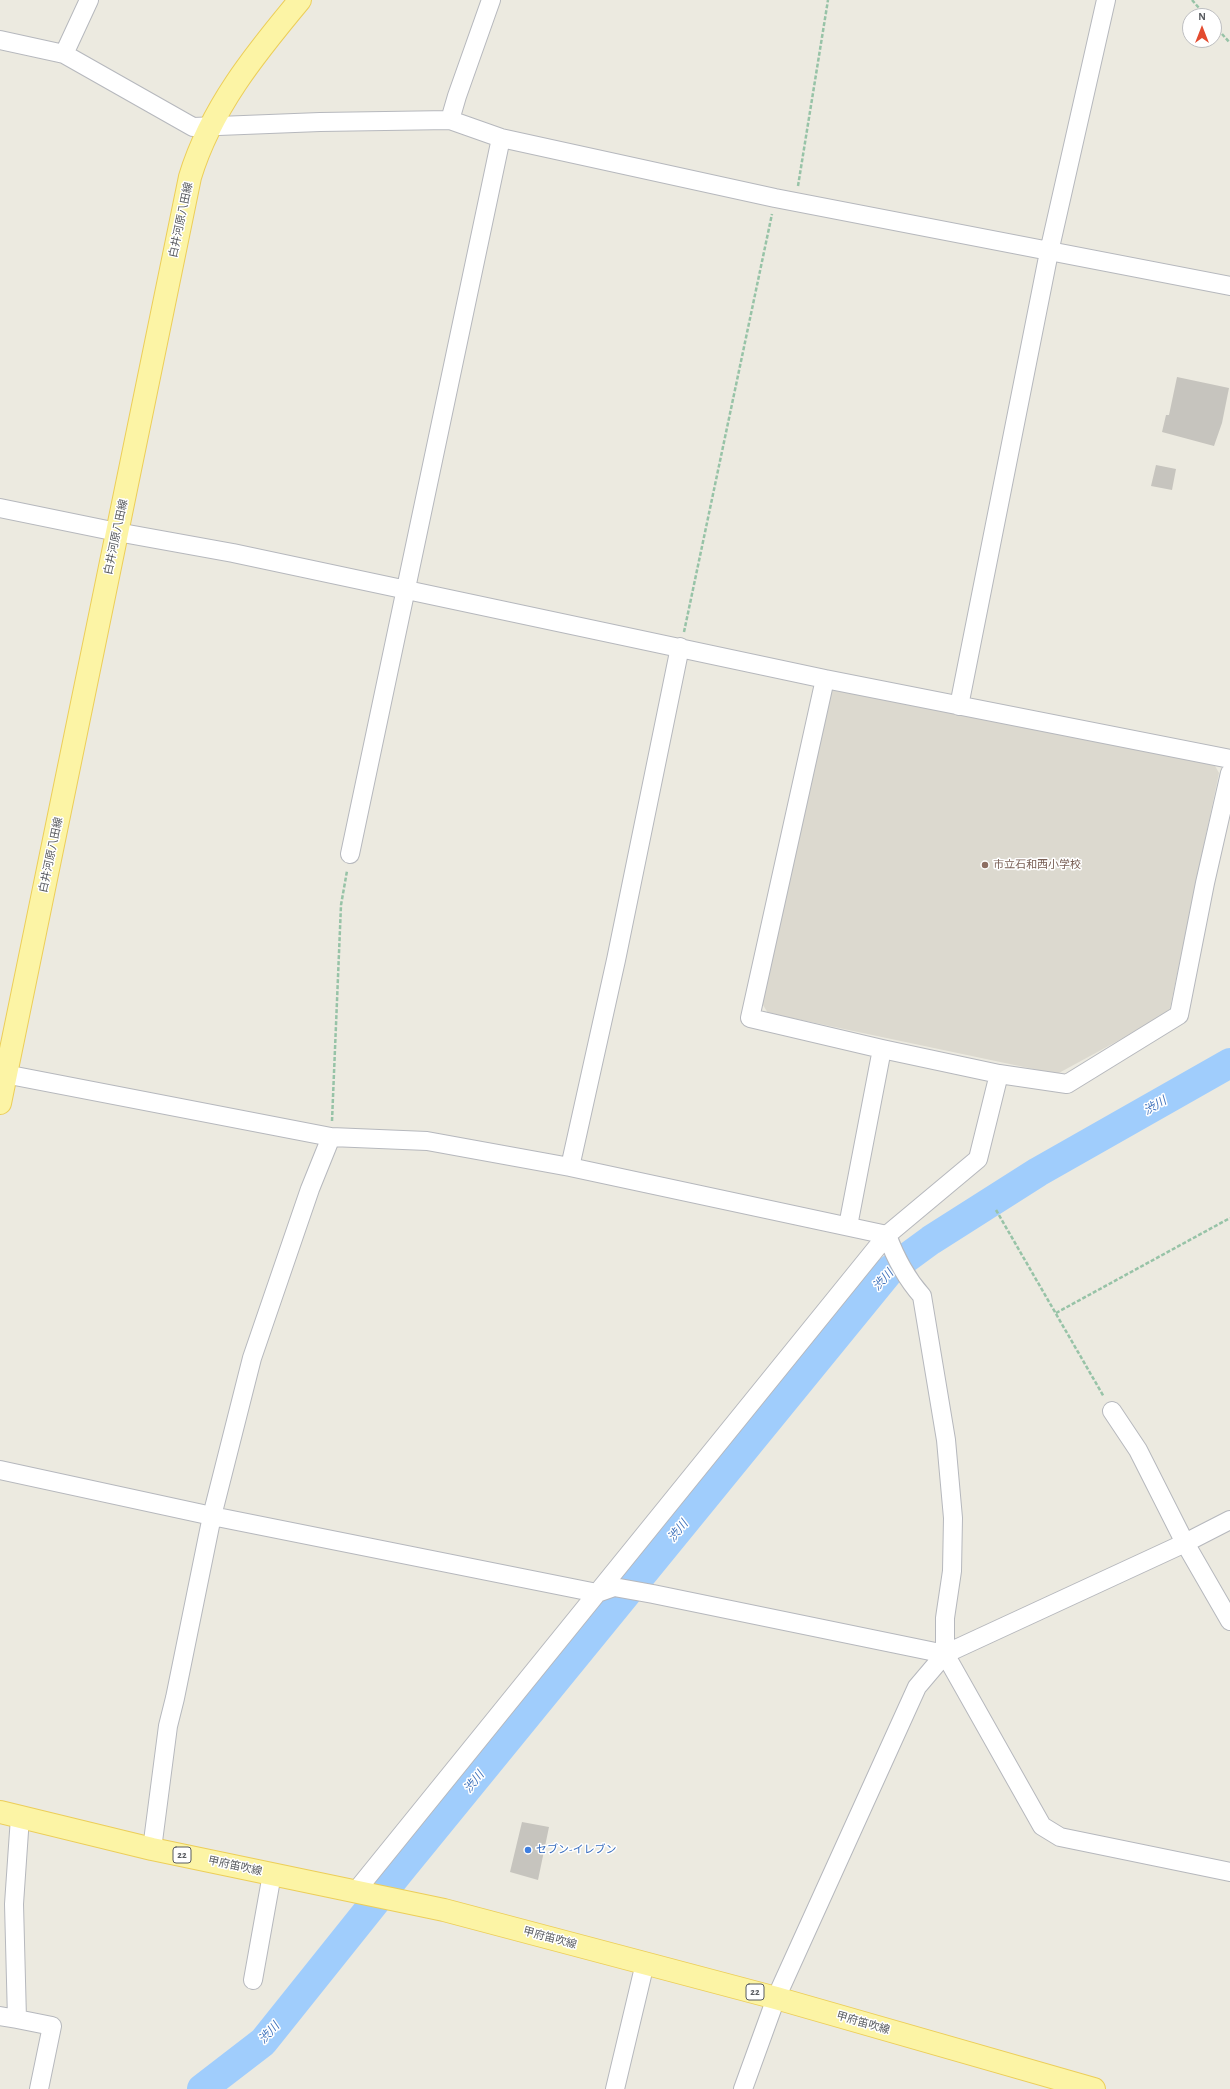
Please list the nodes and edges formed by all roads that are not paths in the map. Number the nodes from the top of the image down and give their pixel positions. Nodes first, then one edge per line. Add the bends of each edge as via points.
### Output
1 (89, 0) edge
2 (300, 0) edge
3 (491, 0) edge
4 (1106, 0) edge
5 (0, 40) edge
6 (64, 54) junction
7 (450, 120) junction
8 (209, 125) junction
9 (501, 138) junction
10 (1049, 252) junction
11 (1230, 286) edge
12 (0, 508) edge
13 (117, 532) junction
14 (406, 590) junction
15 (680, 647) junction
16 (825, 679) junction
17 (958, 706) junction
18 (1230, 759) edge
19 (1230, 773) edge
20 (350, 854) road end
21 (882, 1049) junction
22 (3, 1073) edge
23 (999, 1074) junction
24 (0, 1104) edge
25 (331, 1138) junction
26 (570, 1167) junction
27 (848, 1226) junction
28 (890, 1242) junction
29 (1112, 1411) road end
30 (0, 1470) edge
31 (212, 1516) junction
32 (1230, 1520) edge
33 (1185, 1543) junction
34 (597, 1592) junction
35 (1230, 1621) edge
36 (945, 1654) junction
37 (10, 1814) edge
38 (152, 1849) junction
39 (1226, 1868) edge
40 (272, 1874) junction
41 (361, 1892) junction
42 (645, 1962) junction
43 (253, 1980) dead end
44 (776, 1998) junction
45 (8, 2017) edge
46 (39, 2089) edge
47 (616, 2089) edge
48 (744, 2089) edge
49 (1094, 2089) edge

1 - 6 street
2 - 8 main road, 白井河原八田線 via 237,80
3 - 7 street
4 - 10 street
5 - 6 street
6 - 8 street via 193,127
7 - 8 street
7 - 9 street
8 - 13 main road, 白井河原八田線 via 190,177
9 - 10 street via 795,202
9 - 14 street
10 - 11 street
10 - 17 street
12 - 13 street
13 - 14 street via 233,553
13 - 22 main road, 白井河原八田線
14 - 15 street
14 - 20 street via 382,692
15 - 16 street
15 - 26 street via 616,960
16 - 17 street
16 - 21 street via 750,1018
17 - 18 street
19 - 23 street via 1179,1015 1067,1084
21 - 23 street
21 - 27 street
22 - 24 main road, 白井河原八田線
22 - 25 street
23 - 28 street via 978,1159
25 - 26 street via 427,1141
25 - 31 street via 310,1188 252,1358
26 - 27 street
27 - 28 street
28 - 34 street
28 - 36 street via 912,1284 922,1296 946,1440 953,1518 952,1571 945,1618
29 - 33 street via 1138,1450
30 - 31 street
31 - 34 street
31 - 38 street via 168,1726
32 - 33 street
33 - 35 street
33 - 36 street
34 - 36 street via 614,1587
34 - 41 street
36 - 39 street via 1042,1826 1060,1837
36 - 44 street via 917,1687
37 - 38 main road, 甲府笛吹線 / 22
37 - 45 street via 14,1904
38 - 40 main road, 甲府笛吹線 / 22
40 - 41 main road, 甲府笛吹線 / 22
40 - 43 street
41 - 42 main road, 甲府笛吹線 / 22
42 - 44 main road, 甲府笛吹線 / 22
42 - 47 street
44 - 48 street
44 - 49 main road, 甲府笛吹線 / 22
45 - 46 street via 52,2026

